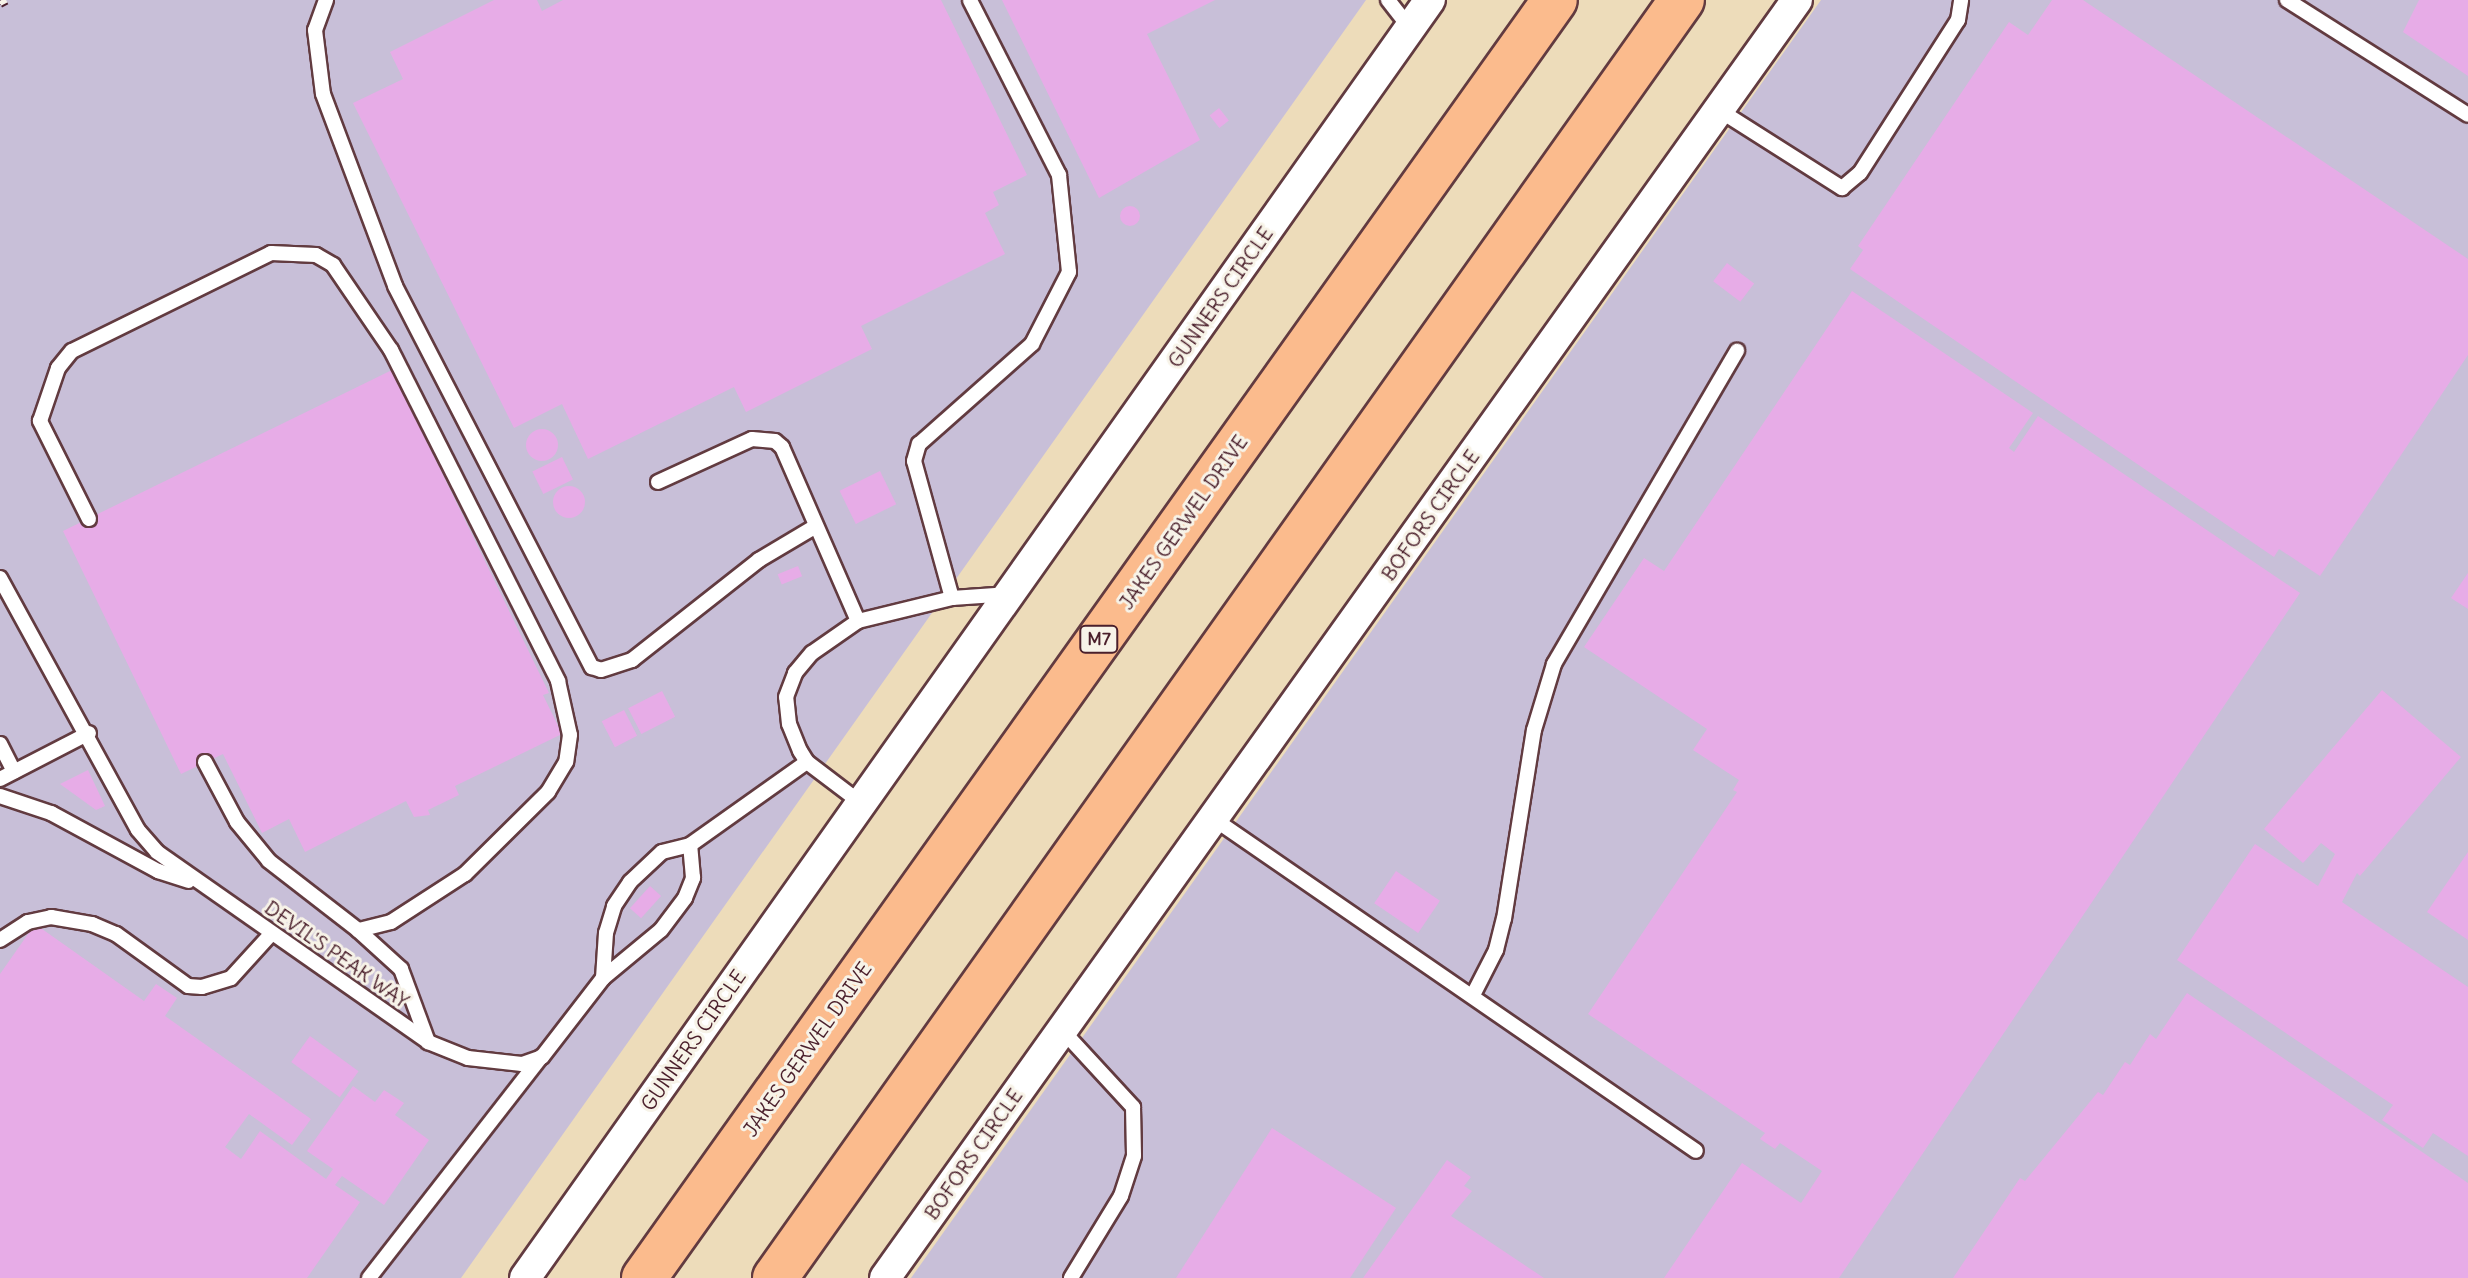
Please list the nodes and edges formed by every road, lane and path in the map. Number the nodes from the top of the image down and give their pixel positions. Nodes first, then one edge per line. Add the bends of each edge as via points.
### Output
1 (326, 0) edge
2 (970, 0) edge
3 (1388, 0) edge
4 (1430, 0) edge
5 (1555, 0) edge
6 (1682, 0) edge
7 (1797, 0) edge
8 (1961, 0) edge
9 (2287, 0) edge
10 (1410, 28) junction
11 (1719, 110) junction
12 (2468, 115) edge
13 (1737, 351) dead end
14 (658, 482) dead end
15 (89, 519) dead end
16 (816, 526) junction
17 (0, 578) edge
18 (1010, 594) junction
19 (952, 598) junction
20 (858, 621) junction
21 (89, 733) junction
22 (0, 744) edge
23 (205, 762) dead end
24 (807, 762) junction
25 (14, 772) junction
26 (0, 779) edge
27 (0, 796) edge
28 (861, 803) junction
29 (1214, 819) junction
30 (690, 845) junction
31 (203, 886) junction
32 (358, 930) junction
33 (271, 934) junction
34 (0, 940) edge
35 (603, 978) junction
36 (1473, 995) junction
37 (1062, 1030) junction
38 (428, 1042) junction
39 (542, 1057) junction
40 (1696, 1151) dead end
41 (369, 1278) edge
42 (525, 1278) edge
43 (644, 1278) edge
44 (775, 1278) edge
45 (885, 1278) edge
46 (1071, 1278) edge

1 - 16 lane via 315,30 323,94 395,286 592,667 601,670 632,660 759,560
2 - 19 lane via 1059,175 1069,272 1032,344 919,444 914,461
3 - 10 lane
4 - 10 street, GUNNERS CIRCLE
5 - 43 highway, JAKES GERWEL DRIVE / M7
6 - 44 highway
7 - 11 street, BOFORS CIRCLE
8 - 11 lane via 1958,20 1860,173 1842,188
9 - 12 lane
10 - 18 street, GUNNERS CIRCLE
11 - 29 street, BOFORS CIRCLE
13 - 36 lane via 1554,664 1534,730 1504,919 1496,950
14 - 16 lane via 764,437 782,447
15 - 32 lane via 40,421 58,368 72,351 271,253 316,255 333,265 391,350 558,681 570,735 566,762 548,792 476,864 391,922
16 - 20 lane
17 - 21 lane, DEVIL'S PEAK WAY
18 - 19 lane
18 - 28 street, GUNNERS CIRCLE
19 - 20 lane
20 - 24 lane via 812,653 795,673 786,697 789,724
21 - 25 lane
21 - 31 lane, DEVIL'S PEAK WAY via 138,830 157,852
22 - 25 lane
23 - 32 lane via 237,822 269,861
24 - 28 lane
24 - 30 lane
25 - 26 lane
27 - 31 lane via 26,802 158,871
28 - 42 street, GUNNERS CIRCLE
29 - 36 lane
29 - 37 street, BOFORS CIRCLE
30 - 35 lane via 693,878 685,898 661,930
30 - 35 lane via 662,852 614,906
31 - 33 lane, DEVIL'S PEAK WAY
32 - 38 lane via 401,969
33 - 34 lane via 231,978 202,987 188,986 116,934 92,924 51,917 28,922
33 - 38 lane, DEVIL'S PEAK WAY
35 - 39 lane
36 - 40 lane
37 - 45 street, BOFORS CIRCLE
37 - 46 lane via 1133,1107 1134,1156 1121,1196
38 - 39 lane, DEVIL'S PEAK WAY via 492,1065
39 - 41 lane

